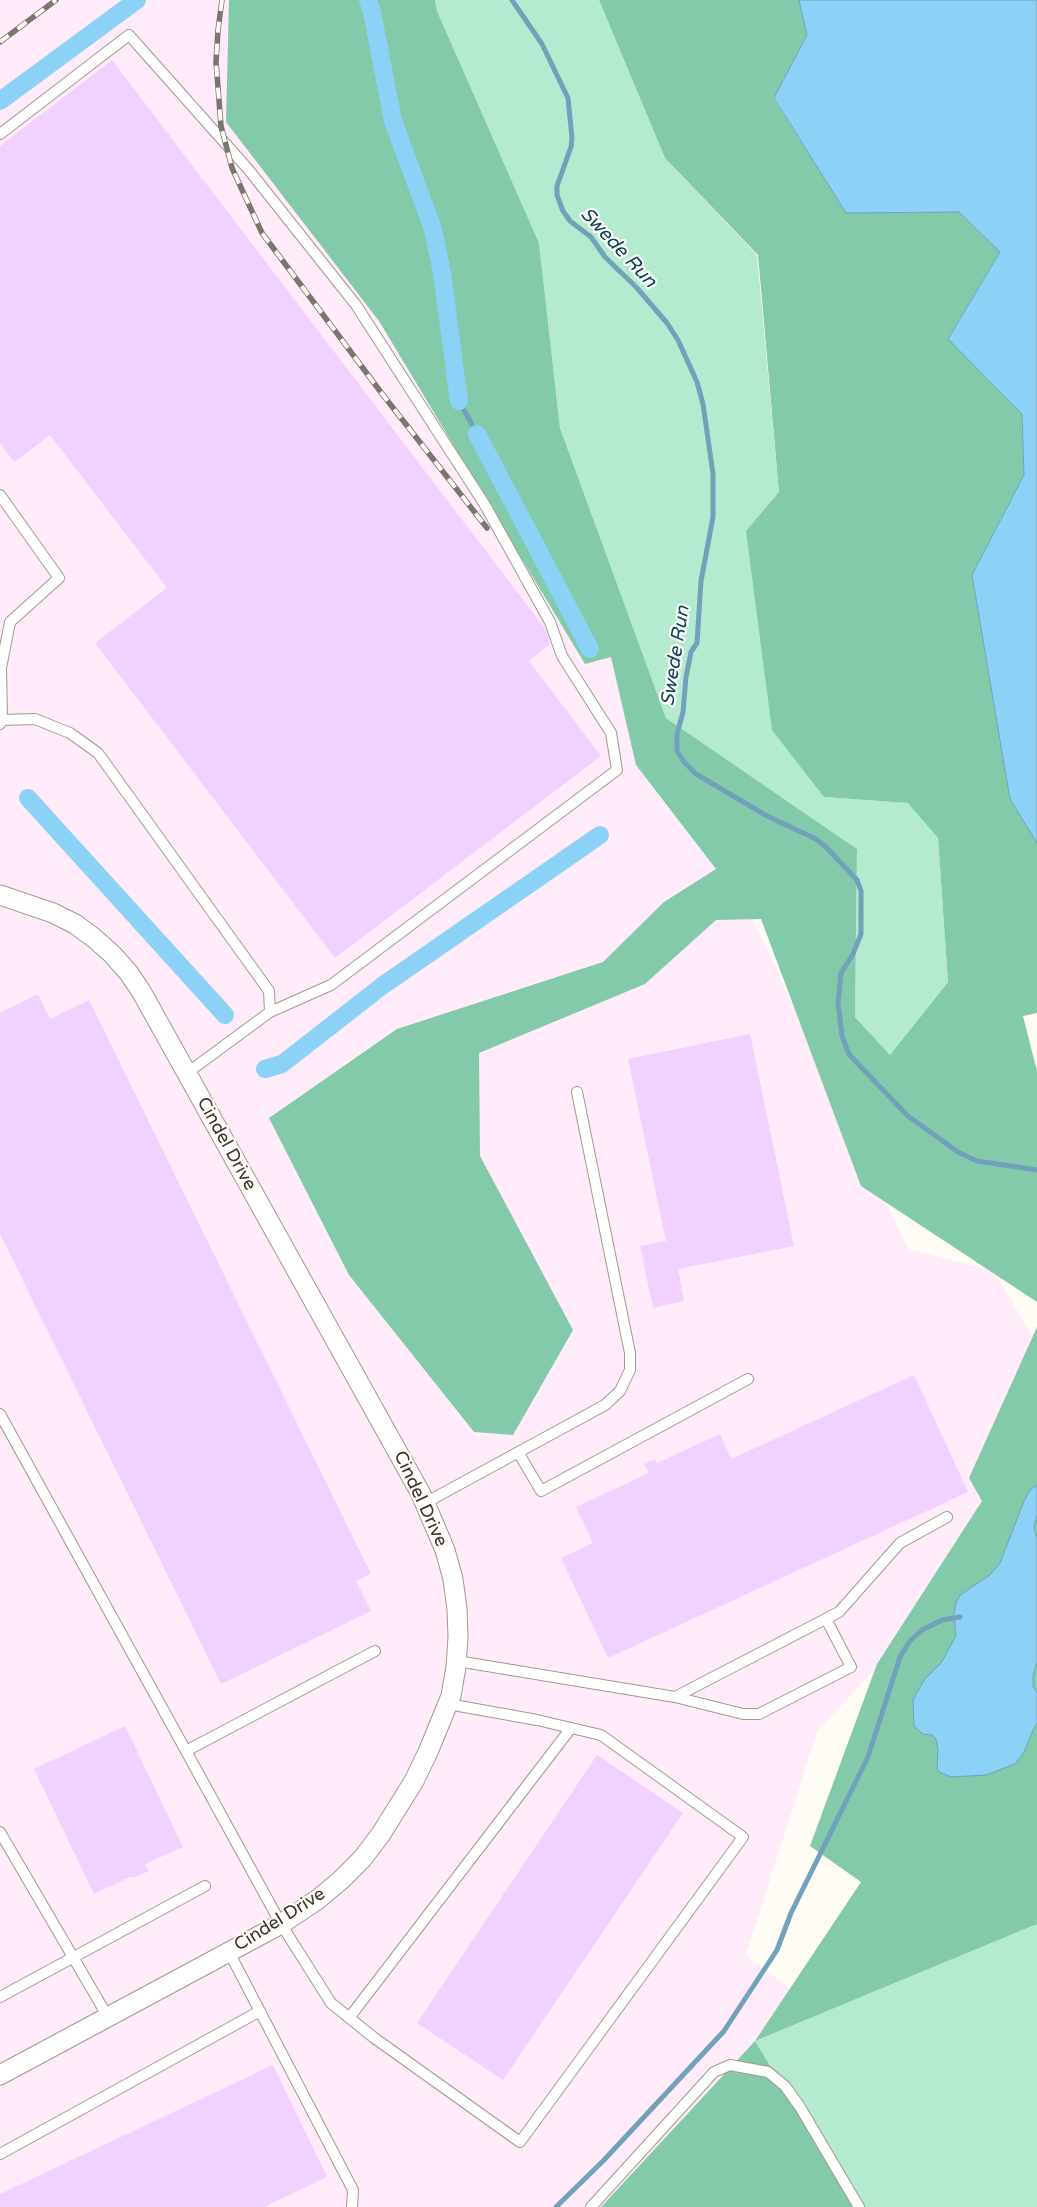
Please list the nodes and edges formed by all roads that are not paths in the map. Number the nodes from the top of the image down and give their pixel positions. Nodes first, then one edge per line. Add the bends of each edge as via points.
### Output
1 (0, 134) edge
2 (0, 495) edge
3 (1, 722) edge
4 (0, 895) edge
5 (270, 1012) junction
6 (187, 1074) junction
7 (577, 1092) dead end
8 (748, 1379) dead end
9 (0, 1414) edge
10 (518, 1452) junction
11 (425, 1503) junction
12 (947, 1518) dead end
13 (826, 1619) junction
14 (375, 1651) dead end
15 (457, 1661) junction
16 (675, 1697) junction
17 (448, 1704) junction
18 (571, 1728) junction
19 (186, 1752) junction
20 (0, 1832) edge
21 (206, 1886) dead end
22 (281, 1924) junction
23 (229, 1952) junction
24 (73, 1957) junction
25 (0, 1996) edge
26 (260, 2012) junction
27 (108, 2017) junction
28 (350, 2018) junction
29 (0, 2076) edge
30 (0, 2154) edge
31 (352, 2207) edge
32 (591, 2207) edge
33 (859, 2207) edge

1 - 5 lane via 129,35 248,169 356,305 485,505 550,622 562,656 611,733 617,770 331,985
2 - 3 lane via 59,578 10,622 1,668
3 - 5 lane via 35,719 70,733 98,753 269,991
4 - 6 street, Cindel Drive via 75,924 112,954 141,992
5 - 6 lane
6 - 11 street, Cindel Drive
7 - 10 lane via 630,1353 630,1370 620,1391 605,1405
8 - 10 lane via 541,1491
9 - 19 lane
10 - 11 lane
11 - 15 street, Cindel Drive via 445,1550 453,1579 457,1609
12 - 13 lane via 900,1543 839,1612
13 - 16 lane
13 - 16 lane via 851,1667 759,1714 744,1714
14 - 19 lane
15 - 16 lane
15 - 17 street, Cindel Drive
17 - 18 lane
17 - 22 street, Cindel Drive via 414,1780 381,1834 362,1859 317,1900
18 - 28 lane
18 - 28 lane via 601,1735 743,1837 520,2142
19 - 22 lane
20 - 24 lane
21 - 24 lane
22 - 23 street, Cindel Drive
22 - 28 lane via 331,2004
23 - 26 lane
23 - 27 street, Cindel Drive
24 - 25 lane
24 - 27 lane
26 - 30 lane
26 - 31 lane via 353,2190
27 - 29 street, Cindel Drive
32 - 33 lane via 714,2072 730,2065 768,2072 785,2086

